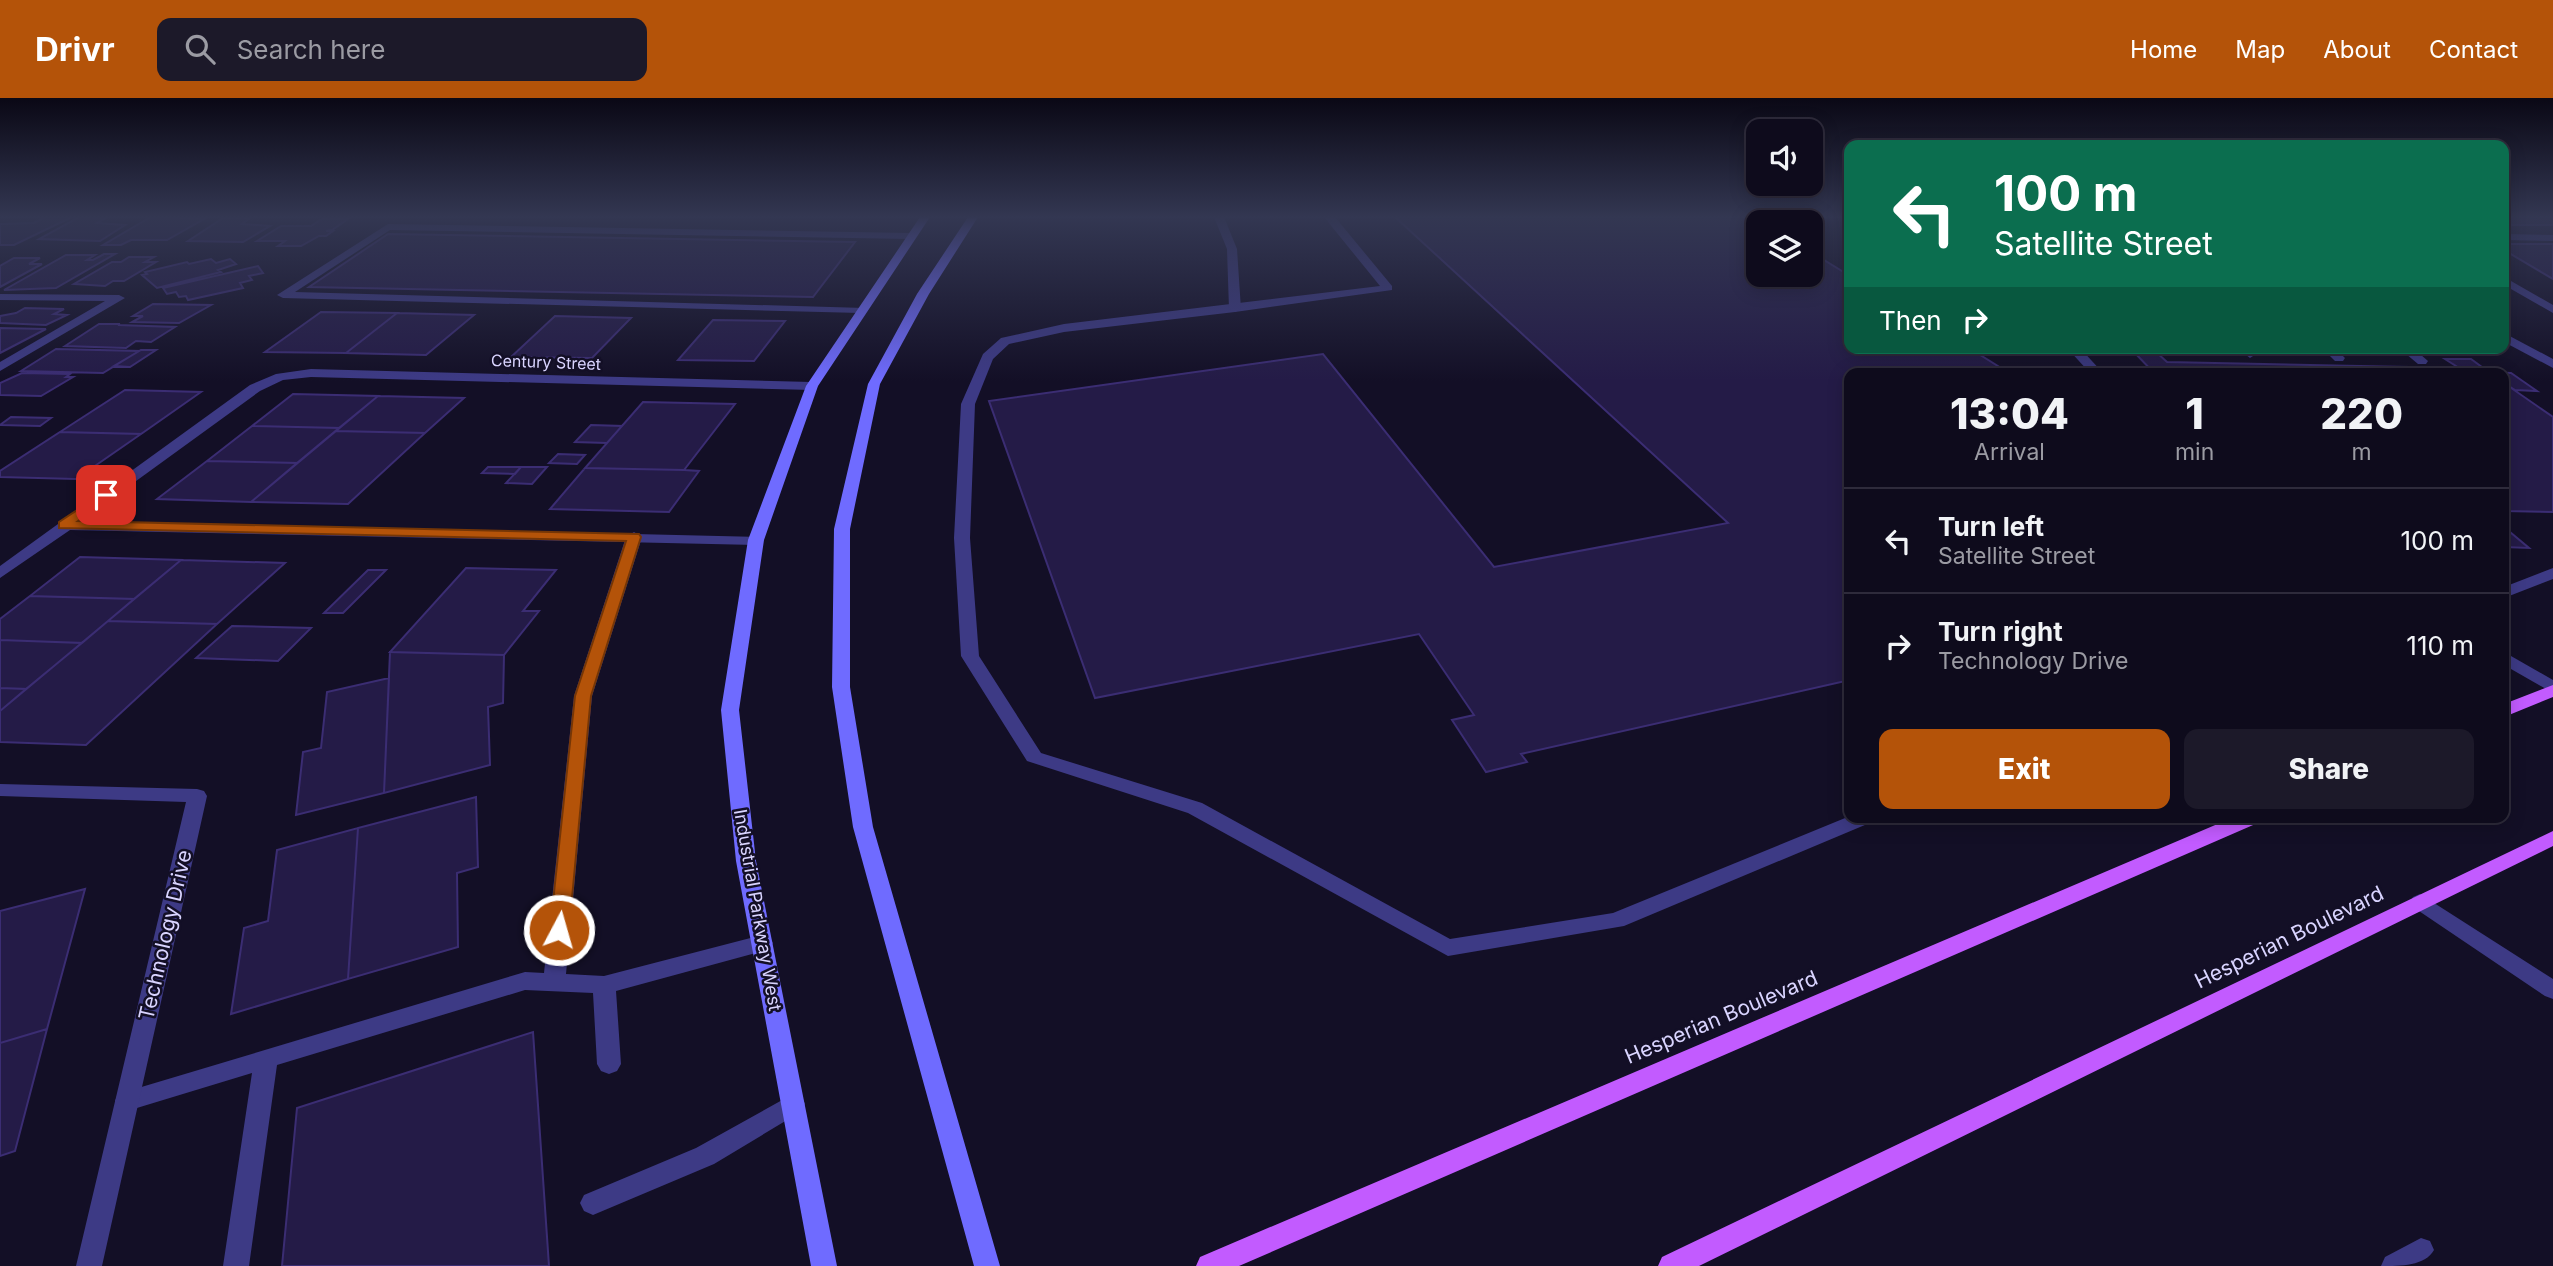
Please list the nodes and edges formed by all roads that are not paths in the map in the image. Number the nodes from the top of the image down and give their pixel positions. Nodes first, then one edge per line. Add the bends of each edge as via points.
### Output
1 (319, 272) edge
2 (888, 272) edge
3 (938, 272) edge
4 (1234, 272) edge
5 (1374, 272) edge
6 (2509, 283) edge
7 (0, 297) edge
8 (1236, 309) junction
9 (861, 310) junction
10 (2553, 310) edge
11 (2509, 340) edge
12 (2079, 354) edge
13 (2335, 354) edge
14 (2413, 354) edge
15 (2339, 358) dead end
16 (2422, 361) dead end
17 (2553, 364) edge
18 (0, 367) edge
19 (2092, 368) edge
20 (812, 386) junction
21 (64, 525) junction
22 (634, 537) junction
23 (756, 540) junction
24 (0, 573) edge
25 (2553, 573) edge
26 (2509, 591) edge
27 (2509, 660) edge
28 (2553, 689) edge
29 (2509, 709) edge
30 (0, 790) edge
31 (1850, 823) edge
32 (2239, 823) edge
33 (2553, 838) edge
34 (2420, 902) junction
35 (762, 943) junction
36 (554, 982) junction
37 (604, 985) junction
38 (2553, 990) edge
39 (266, 1059) junction
40 (609, 1064) dead end
41 (127, 1101) junction
42 (793, 1104) junction
43 (593, 1203) dead end
44 (2421, 1250) dead end
45 (89, 1266) edge
46 (236, 1266) edge
47 (824, 1266) edge
48 (987, 1266) edge
49 (1209, 1266) edge
50 (1671, 1266) edge
51 (2394, 1266) edge

1 - 9 street via 283,295
2 - 9 main road, Industrial Parkway West
3 - 48 main road via 874,384 842,529 841,687 863,827
4 - 8 street
5 - 8 street via 1388,288
6 - 10 street
7 - 18 street via 119,298
8 - 31 street via 1063,328 1005,341 987,357 968,404 962,538 970,656 1034,757 1195,807 1448,948 1616,920
9 - 20 main road, Industrial Parkway West
11 - 17 street
12 - 19 street
13 - 15 street
14 - 16 street
20 - 21 street, Century Street via 311,373 279,377 255,388
20 - 23 main road, Industrial Parkway West
21 - 22 street
21 - 24 street
22 - 23 street
22 - 36 street via 583,696
23 - 35 main road, Industrial Parkway West via 730,710 746,861
25 - 26 street
27 - 28 street
28 - 29 main road
30 - 41 street, Technology Drive via 197,796
32 - 49 main road, Hesperian Boulevard
33 - 34 main road, Hesperian Boulevard
34 - 38 street
34 - 50 main road, Hesperian Boulevard
35 - 37 street
35 - 42 main road, Industrial Parkway West
36 - 37 street
36 - 39 street via 525,981
37 - 40 street
39 - 41 street
39 - 46 street
41 - 45 street, Technology Drive
42 - 43 street via 705,1156
42 - 47 main road, Industrial Parkway West
44 - 51 street

